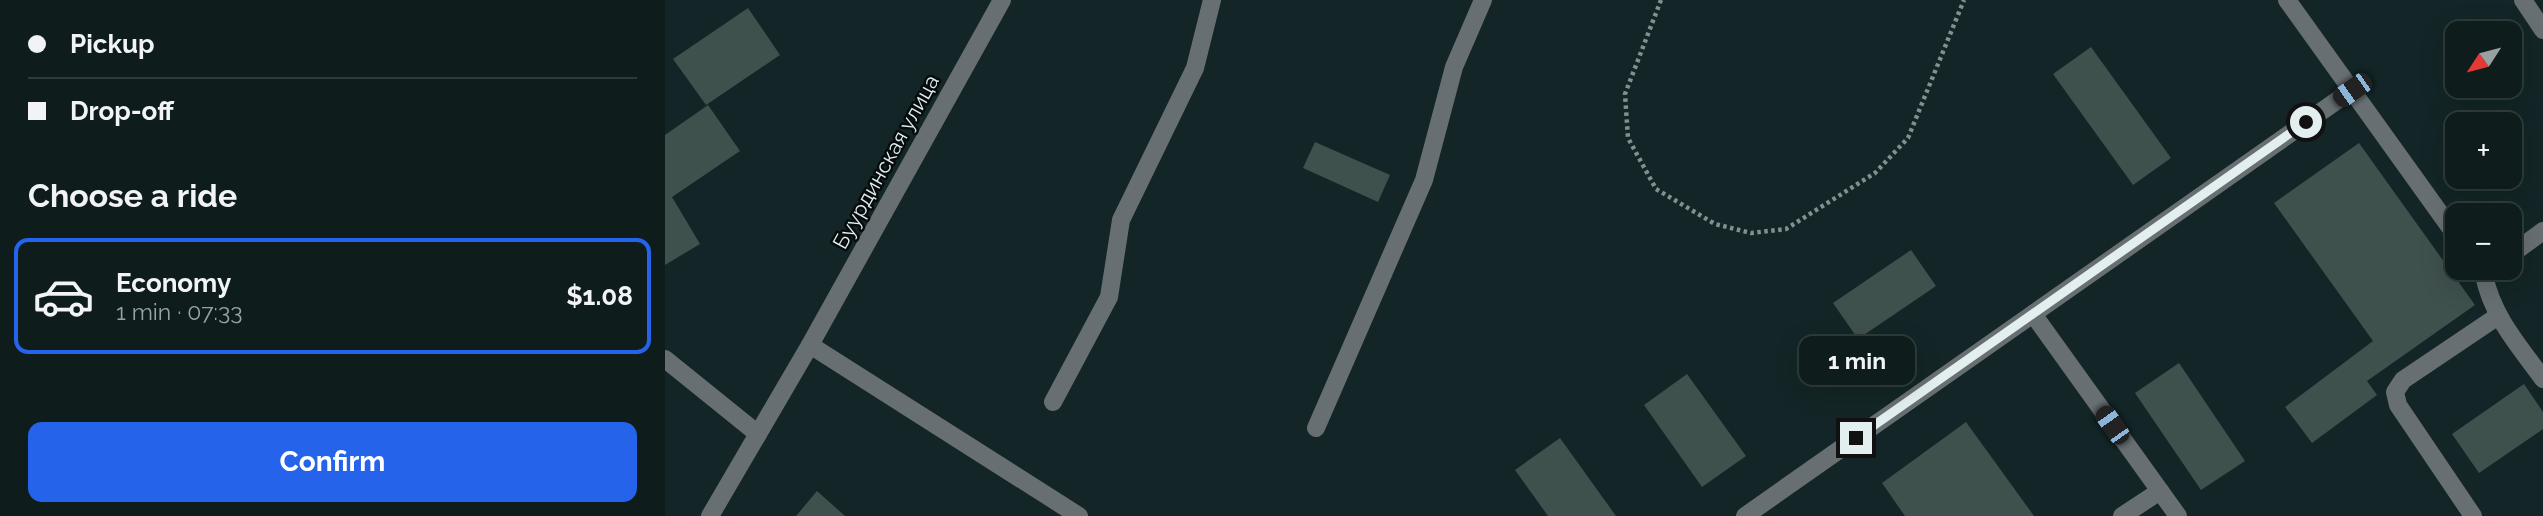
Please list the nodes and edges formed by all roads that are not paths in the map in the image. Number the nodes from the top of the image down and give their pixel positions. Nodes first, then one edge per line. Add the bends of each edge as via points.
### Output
1 (1002, 0) edge
2 (1212, 0) edge
3 (1483, 0) edge
4 (2287, 0) edge
5 (2523, 0) edge
6 (2543, 30) edge
7 (2352, 90) junction
8 (2445, 220) edge
9 (2543, 232) edge
10 (2522, 247) edge
11 (2487, 280) edge
12 (2033, 314) junction
13 (2498, 316) junction
14 (810, 345) junction
15 (665, 359) edge
16 (2543, 379) edge
17 (1053, 401) dead end
18 (1315, 428) dead end
19 (758, 434) junction
20 (2160, 491) junction
21 (710, 516) edge
22 (1079, 516) edge
23 (1745, 516) edge
24 (2122, 516) edge
25 (2178, 516) edge
26 (2473, 516) edge

1 - 14 street, Буурдинская улица
2 - 17 street via 1195,68 1121,220 1109,297
3 - 18 street via 1454,67 1424,180
4 - 7 street
5 - 6 street
7 - 8 street
7 - 12 street
9 - 10 street
11 - 13 street via 2488,296
12 - 20 street
12 - 23 street
13 - 16 street
13 - 26 street via 2403,380 2395,392 2398,405
14 - 19 street, Буурдинская улица
14 - 22 street
15 - 19 street
19 - 21 street, Буурдинская улица
20 - 24 street
20 - 25 street

